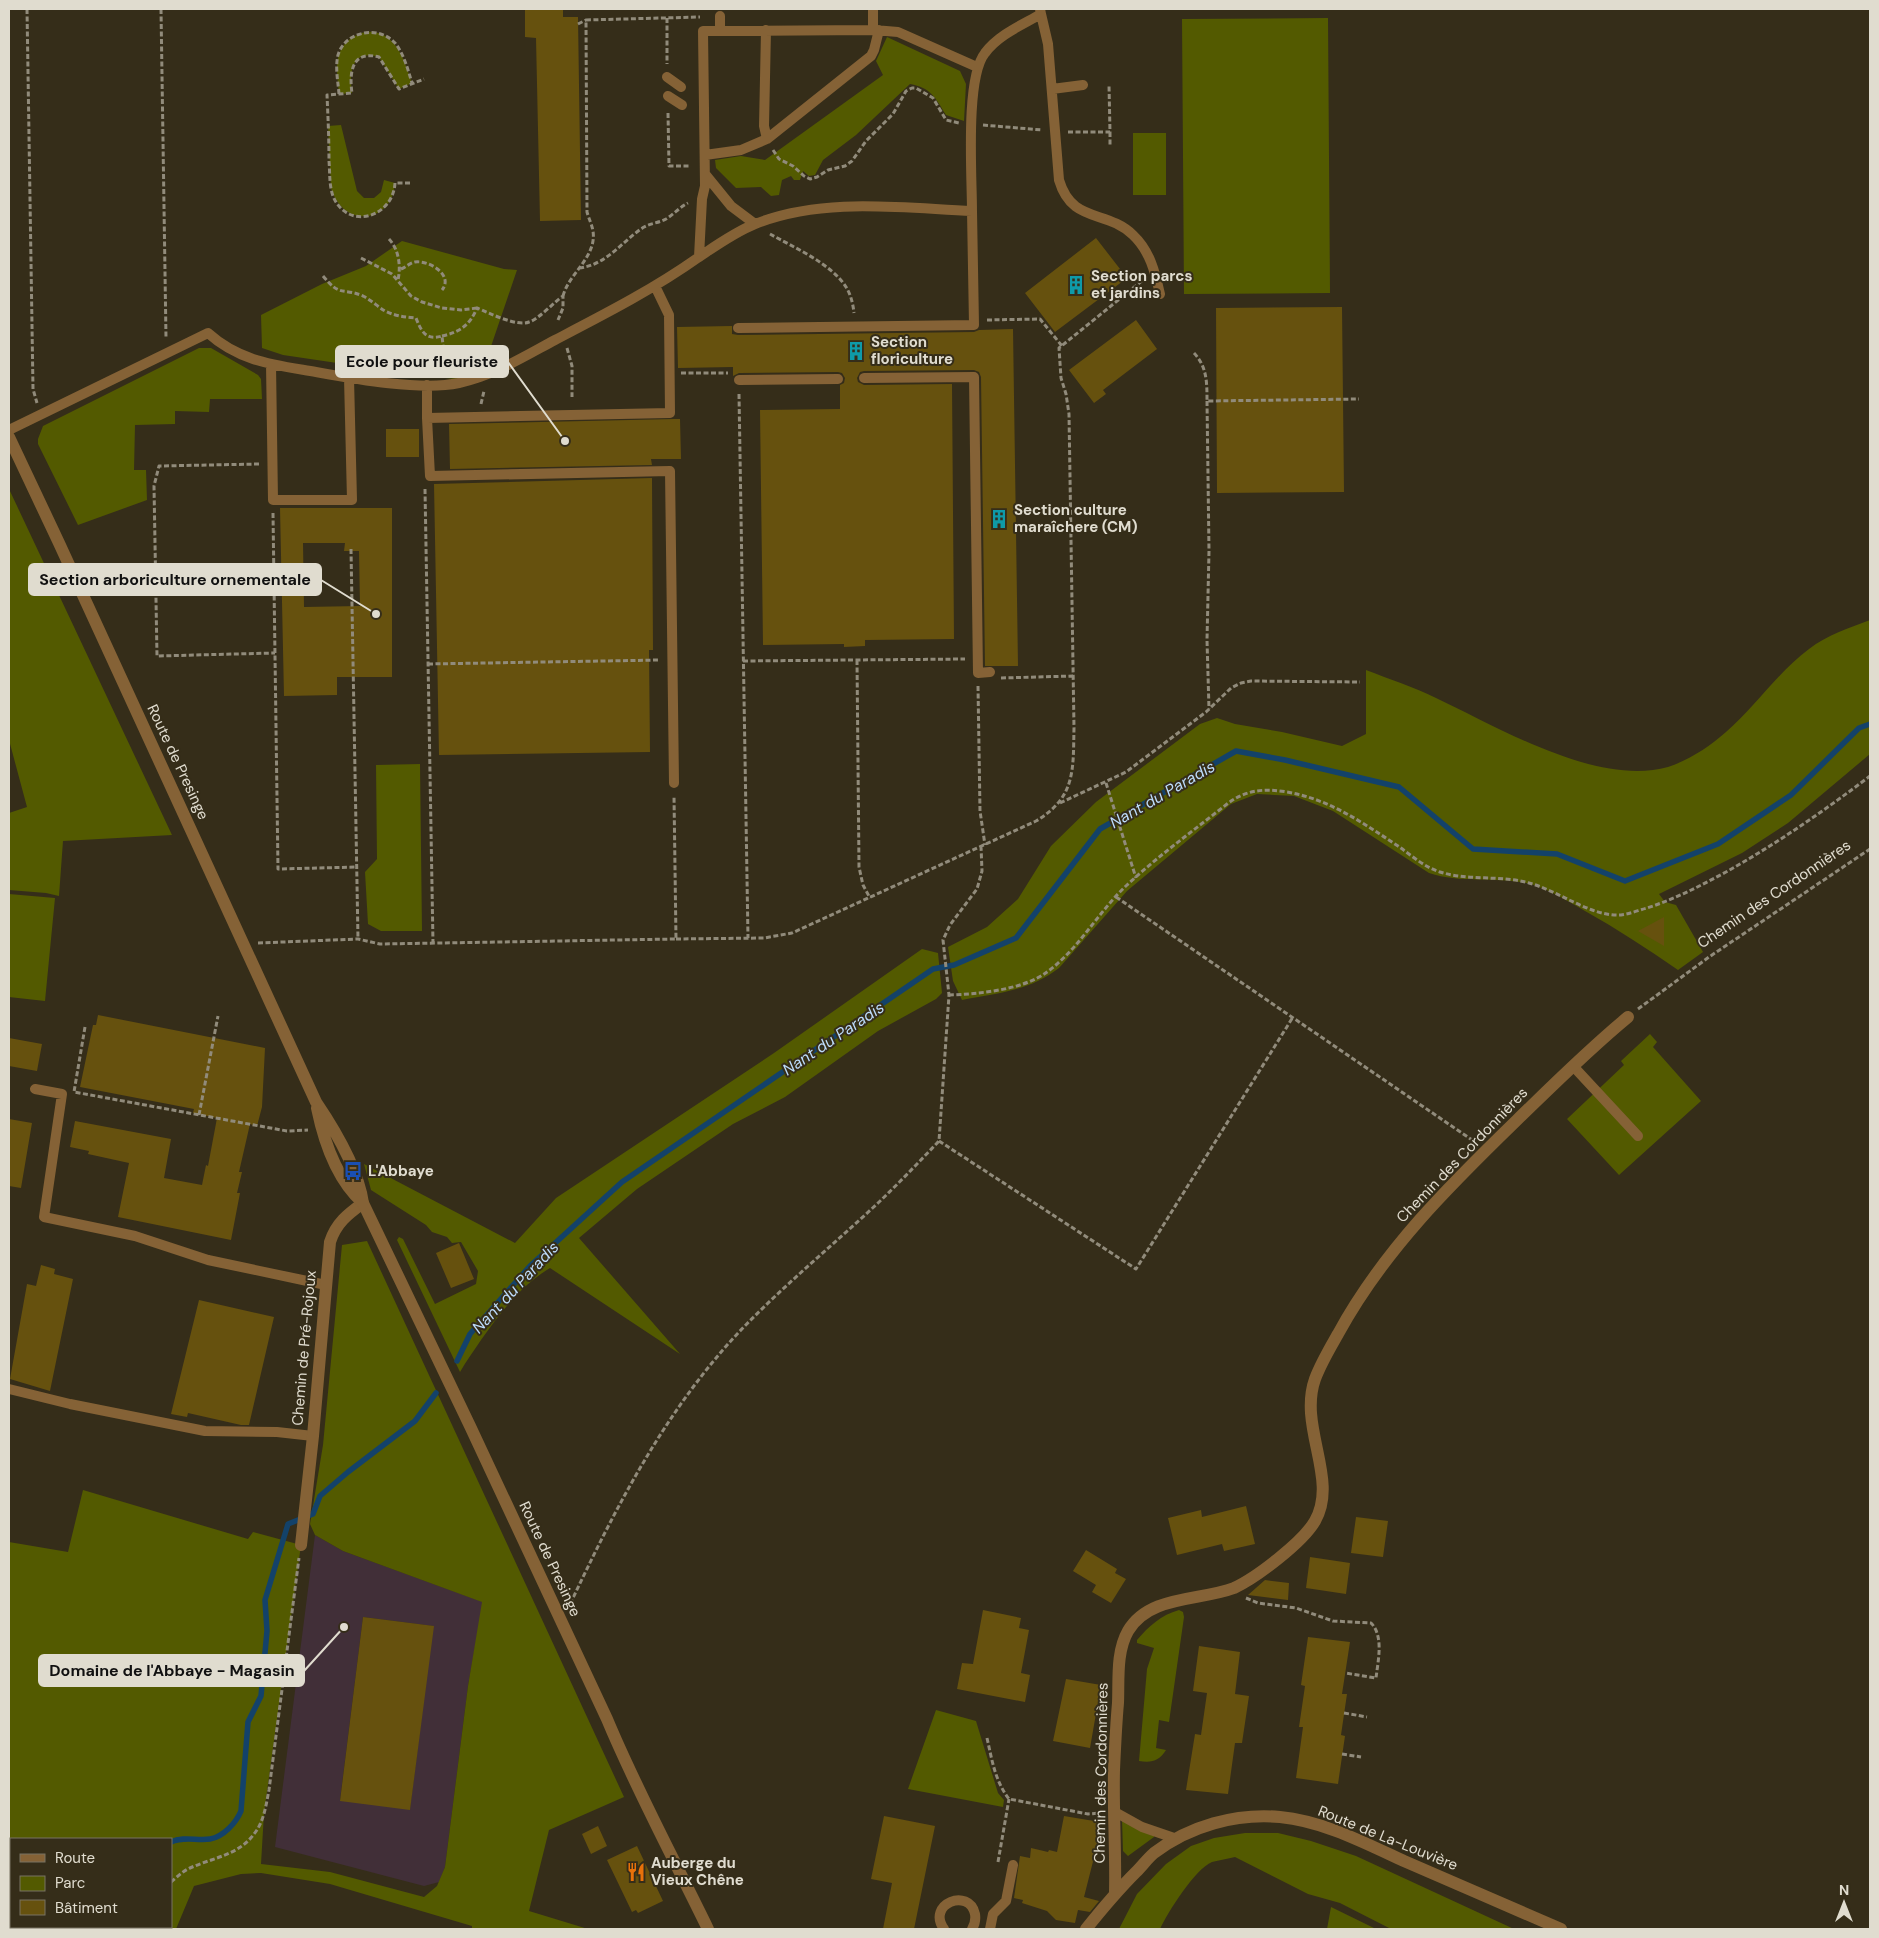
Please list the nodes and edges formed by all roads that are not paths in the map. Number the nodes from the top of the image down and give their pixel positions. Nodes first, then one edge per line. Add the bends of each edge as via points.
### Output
1 (873, 9) edge
2 (1041, 11) edge
3 (720, 16) road end
4 (766, 30) junction
5 (876, 30) junction
6 (720, 31) junction
7 (977, 68) junction
8 (667, 77) dead end
9 (1083, 85) dead end
10 (681, 87) dead end
11 (1052, 89) junction
12 (668, 96) dead end
13 (682, 106) dead end
14 (767, 139) junction
15 (705, 155) junction
16 (705, 174) junction
17 (972, 211) junction
18 (755, 224) junction
19 (699, 257) junction
20 (655, 286) junction
21 (1160, 294) dead end
22 (738, 328) dead end
23 (271, 364) junction
24 (349, 378) junction
25 (864, 378) dead end
26 (838, 379) dead end
27 (739, 380) road end
28 (427, 385) junction
29 (427, 418) junction
30 (9, 430) edge
31 (9, 437) edge
32 (990, 672) dead end
33 (674, 783) road end
34 (1628, 1017) road end
35 (1573, 1066) junction
36 (35, 1089) dead end
37 (1638, 1136) dead end
38 (363, 1203) junction
39 (326, 1285) junction
40 (9, 1389) edge
41 (313, 1436) junction
42 (301, 1545) road end
43 (1115, 1812) junction
44 (1177, 1839) junction
45 (1013, 1865) dead end
46 (1115, 1893) junction
47 (973, 1926) edge
48 (990, 1928) edge
49 (708, 1929) edge
50 (944, 1929) edge
51 (1086, 1929) edge
52 (1561, 1929) edge

1 - 5 lane
2 - 7 lane via 1002,36 984,53
2 - 11 lane
3 - 6 lane
4 - 5 lane
4 - 6 lane
4 - 14 lane via 764,126
5 - 7 lane via 898,32
5 - 14 lane via 871,56
6 - 15 lane via 703,31
7 - 17 lane via 972,124
8 - 10 lane
9 - 11 lane
11 - 21 lane via 1059,180 1065,196 1075,207 1116,223 1135,236 1152,263
12 - 13 lane
14 - 15 lane via 740,150
15 - 16 lane
16 - 18 lane via 731,206
16 - 19 lane
17 - 18 lane via 832,207 784,214
17 - 22 lane via 974,325
18 - 19 lane
19 - 20 lane
20 - 28 lane via 490,373 460,383
20 - 29 lane via 669,316 670,414
23 - 24 lane
23 - 24 lane via 273,500 352,500
23 - 30 lane via 236,354 208,333
24 - 28 lane
25 - 32 lane via 974,377 978,673
26 - 27 lane
28 - 29 lane
29 - 33 lane via 430,476 670,471
31 - 38 street, Route de Presinge via 316,1102 341,1144 360,1187
34 - 35 street, Chemin des Cordonnières
35 - 37 lane
35 - 43 street, Chemin des Cordonnières via 1408,1232 1350,1312 1314,1382 1311,1420 1322,1474 1322,1502 1311,1527 1265,1569 1235,1587 1159,1606 1128,1631 1119,1664
36 - 39 lane via 62,1094 44,1217 135,1236 208,1260
38 - 39 street, Chemin de Pré-Rojoux via 343,1218 334,1230
38 - 49 street, Route de Presinge via 639,1792
39 - 41 street, Chemin de Pré-Rojoux
40 - 41 lane via 205,1431
41 - 42 street, Chemin de Pré-Rojoux
43 - 44 lane via 1142,1827
43 - 46 street, Chemin des Cordonnières
44 - 46 street, Route de La-Louvière via 1154,1853
44 - 52 street, Route de La-Louvière via 1205,1827 1239,1819 1301,1820 1368,1845
45 - 48 lane via 1006,1901 993,1914
46 - 51 street, Route de La-Louvière
47 - 48 lane
47 - 50 lane via 974,1910 963,1900 955,1900 948,1903 940,1914 939,1922

